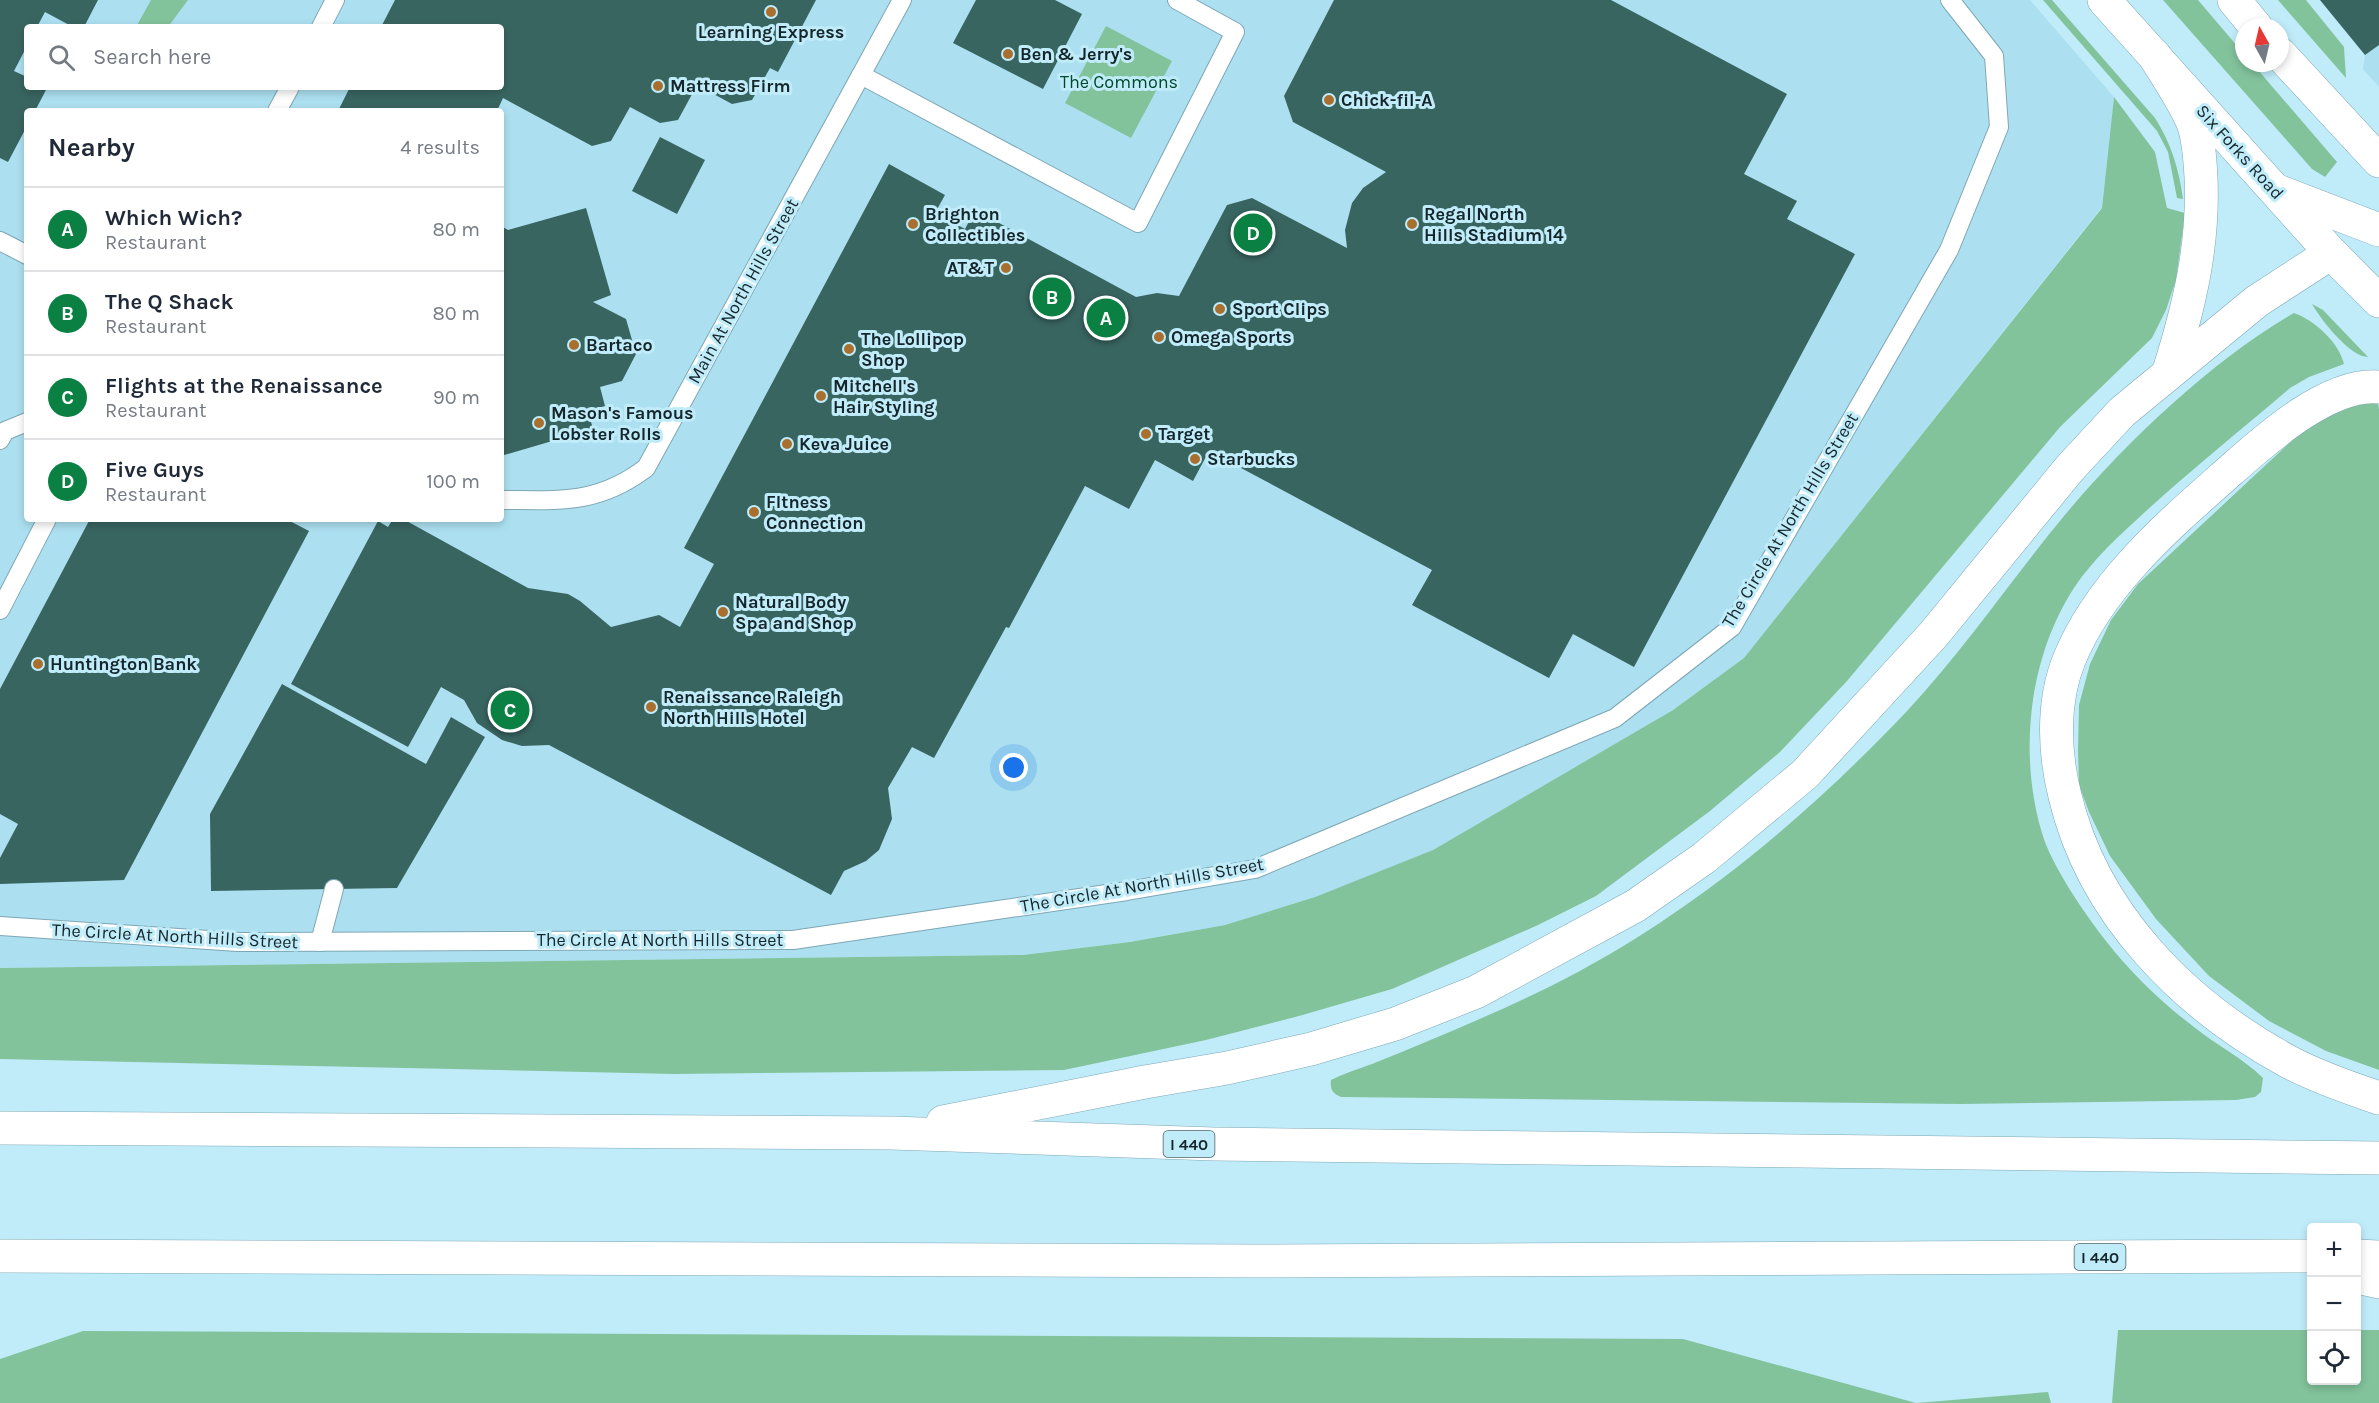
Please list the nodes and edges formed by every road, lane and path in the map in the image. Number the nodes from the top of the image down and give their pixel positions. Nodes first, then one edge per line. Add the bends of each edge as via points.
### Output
1 (335, 0) edge
2 (902, 0) edge
3 (1177, 0) edge
4 (1950, 0) edge
5 (2104, 0) edge
6 (2234, 0) edge
7 (2249, 18) edge
8 (323, 24) edge
9 (2154, 55) junction
10 (2289, 64) edge
11 (861, 75) junction
12 (288, 90) edge
13 (279, 108) edge
14 (2379, 161) edge
15 (2275, 190) junction
16 (2378, 229) edge
17 (0, 241) edge
18 (24, 253) edge
19 (2331, 253) junction
20 (2379, 302) edge
21 (2169, 372) junction
22 (2379, 387) edge
23 (24, 423) edge
24 (0, 440) edge
25 (504, 500) edge
26 (45, 522) edge
27 (0, 610) edge
28 (334, 889) dead end
29 (0, 926) edge
30 (320, 942) junction
31 (2379, 1098) edge
32 (0, 1128) edge
33 (891, 1133) junction
34 (2379, 1158) edge
35 (0, 1256) edge
36 (2274, 1256) junction
37 (2307, 1256) edge
38 (2361, 1256) edge
39 (2379, 1257) edge
40 (2307, 1264) edge
41 (2361, 1278) edge
42 (2379, 1282) edge

1 - 8 lane
2 - 11 lane, Main At North Hills Street
3 - 11 lane via 1235,32 1137,223
4 - 30 lane, The Circle At North Hills Street via 1994,56 1999,127 1949,250 1732,627 1615,718 1255,869 1232,873 793,940
5 - 9 main road, Six Forks Road
6 - 7 main road
9 - 15 main road, Six Forks Road
9 - 21 main road via 2193,124 2200,163 2199,250 2190,304
10 - 14 main road
11 - 25 lane, Main At North Hills Street via 646,468 621,486 582,498
12 - 13 lane
15 - 16 main road
15 - 19 main road, Six Forks Road
16 - 19 main road
17 - 18 lane
19 - 20 main road, Six Forks Road
19 - 21 main road via 2273,290
21 - 33 main road via 2122,412 2070,468 1933,635 1805,774 1704,858 1635,906 1476,992 1395,1024 1227,1068
22 - 31 main road via 2343,393 2311,407 2254,449 2109,591 2068,662 2057,735 2058,769 2084,856 2110,906 2144,948 2215,1013 2252,1039 2290,1063
23 - 24 lane via 5,431
26 - 27 lane
28 - 30 lane
29 - 30 lane, The Circle At North Hills Street via 238,942
32 - 33 main road, I 440
33 - 34 main road, I 440 via 1214,1144
35 - 36 main road, I 440 via 1266,1261
36 - 37 main road, I 440
36 - 40 main road
38 - 39 main road
41 - 42 main road

